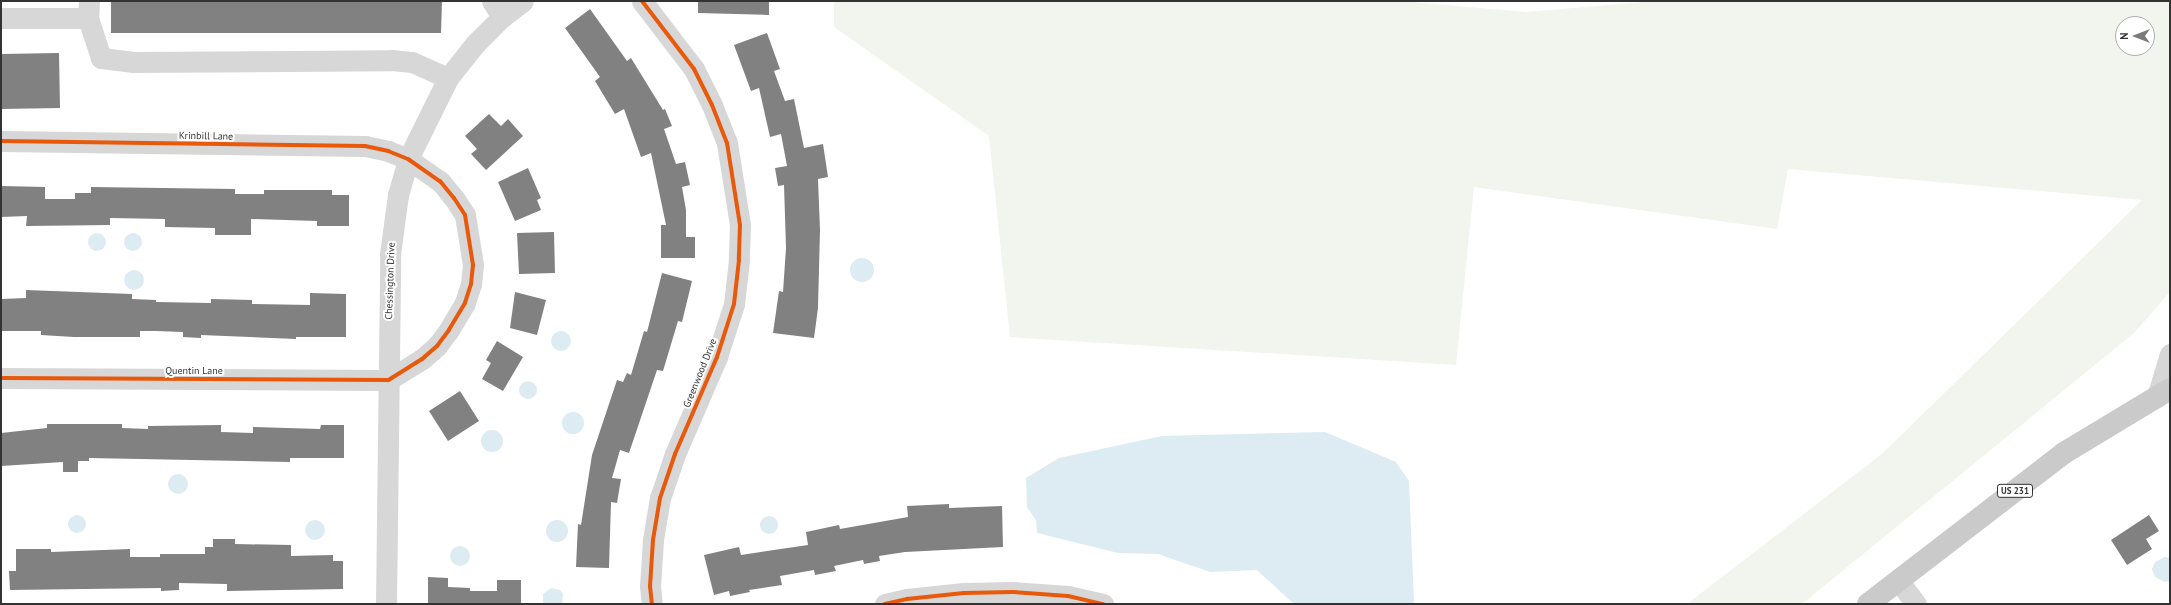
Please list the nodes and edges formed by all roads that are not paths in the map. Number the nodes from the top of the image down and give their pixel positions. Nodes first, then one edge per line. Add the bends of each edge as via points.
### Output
1 (523, 1) edge
2 (642, 1) edge
3 (88, 9) edge
4 (497, 9) edge
5 (1, 18) edge
6 (448, 78) junction
7 (1, 141) edge
8 (408, 159) junction
9 (2170, 354) edge
10 (1, 378) edge
11 (388, 380) junction
12 (2163, 393) edge
13 (1898, 580) junction
14 (386, 604) edge
15 (652, 604) edge
16 (885, 604) edge
17 (1103, 604) edge
18 (1868, 604) edge
19 (1916, 604) edge

1 - 4 street, Chessington Drive
2 - 15 street, Greenwood Drive via 694,69 712,105 727,144 740,226 734,304 717,357 675,454 660,498 650,586
3 - 5 street
3 - 6 street via 101,58 132,62 392,60 412,62
4 - 6 street, Chessington Drive via 475,44
6 - 8 street, Chessington Drive
7 - 8 street, Krinbill Lane via 365,146
8 - 11 street, Chessington Drive via 393,224
8 - 11 street, Krinbill Lane via 440,181 465,215 473,265 465,303 437,346 422,359
9 - 12 street
10 - 11 street, Quentin Lane
11 - 14 street, Chessington Drive
12 - 13 main road, US 231 via 2064,453
13 - 18 main road, US 231
13 - 19 street
16 - 17 street via 957,594 1013,592 1068,596

